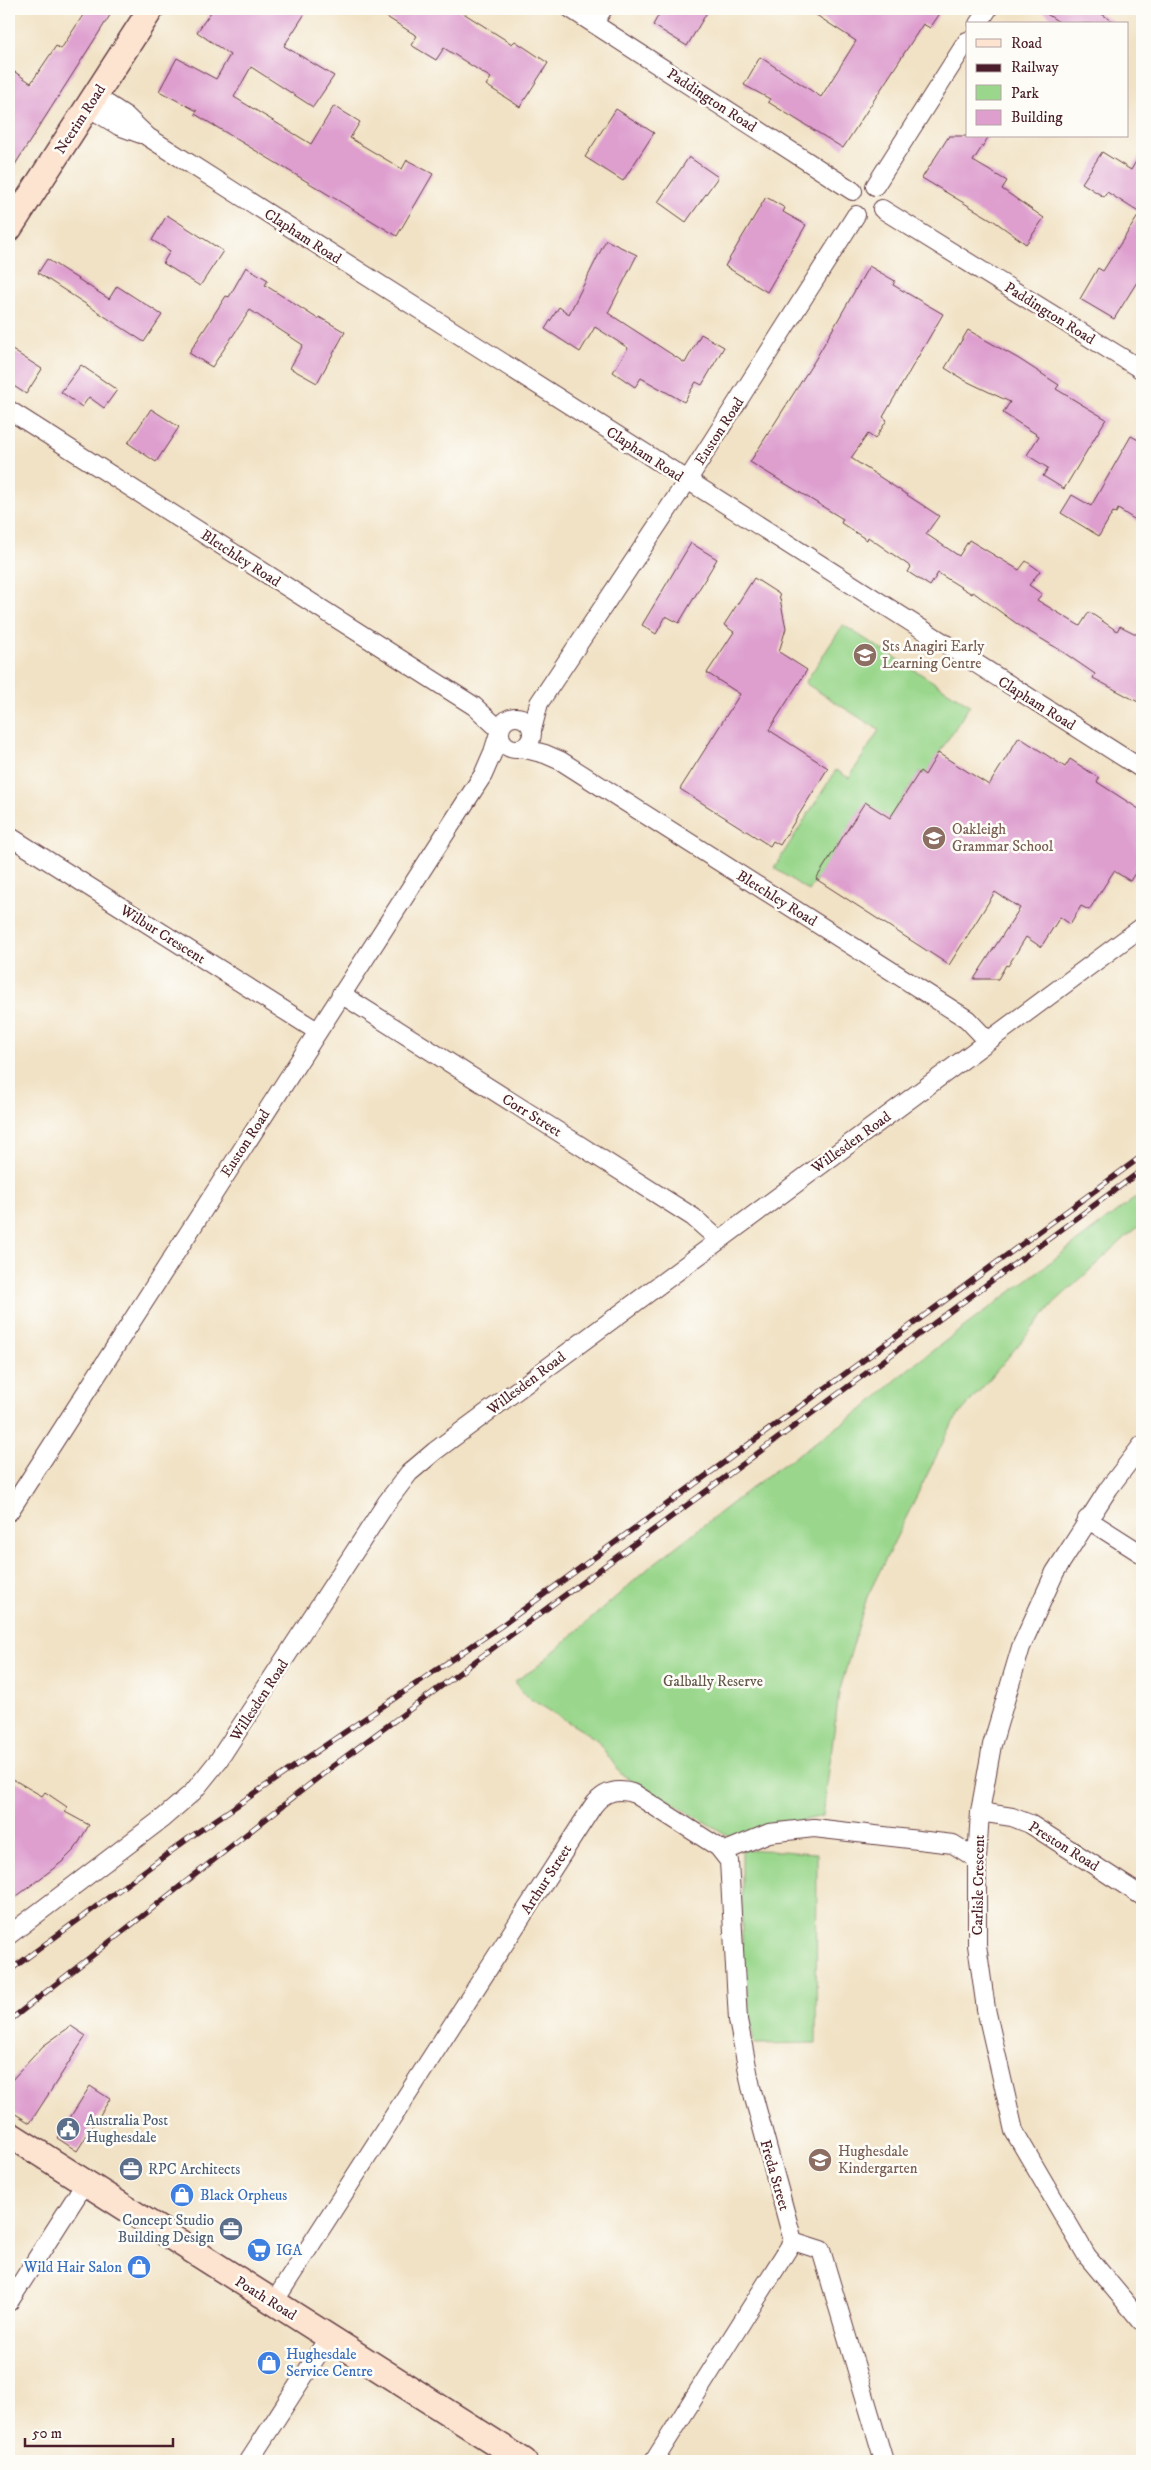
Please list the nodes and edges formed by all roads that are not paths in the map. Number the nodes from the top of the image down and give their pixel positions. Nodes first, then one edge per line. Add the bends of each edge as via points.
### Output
1 (151, 9) edge
2 (571, 9) edge
3 (988, 9) edge
4 (598, 16) edge
5 (979, 22) edge
6 (966, 43) edge
7 (91, 101) junction
8 (875, 186) junction
9 (852, 191) junction
10 (882, 209) junction
11 (856, 215) junction
12 (9, 229) edge
13 (1142, 370) edge
14 (9, 410) edge
15 (687, 481) junction
16 (545, 694) junction
17 (505, 724) junction
18 (526, 740) junction
19 (1142, 769) edge
20 (483, 775) junction
21 (9, 836) edge
22 (1142, 927) edge
23 (341, 994) junction
24 (317, 1031) junction
25 (988, 1041) junction
26 (719, 1240) junction
27 (1142, 1446) edge
28 (9, 1512) edge
29 (1088, 1519) junction
30 (1142, 1554) edge
31 (980, 1812) junction
32 (723, 1852) junction
33 (977, 1859) junction
34 (1142, 1896) edge
35 (9, 1935) edge
36 (9, 2134) edge
37 (85, 2183) junction
38 (793, 2241) junction
39 (9, 2302) edge
40 (274, 2302) junction
41 (1142, 2322) edge
42 (329, 2338) junction
43 (249, 2461) edge
44 (524, 2461) edge
45 (654, 2461) edge
46 (884, 2461) edge

1 - 7 street, Neerim Road
2 - 4 street, Paddington Road
3 - 5 street
4 - 9 street, Paddington Road
6 - 8 street
7 - 12 street, Neerim Road
7 - 15 street, Clapham Road via 126,116 148,137
8 - 9 street via 865,184
8 - 10 street via 883,199
9 - 11 street via 850,206
10 - 11 street via 873,217
10 - 13 street, Paddington Road
11 - 15 street, Euston Road
14 - 17 street, Bletchley Road
15 - 16 street, Euston Road
15 - 19 street, Clapham Road
16 - 17 street, Euston Road via 529,710
16 - 18 street, Euston Road
17 - 18 street via 524,718
17 - 18 street via 505,746
17 - 20 street, Euston Road
18 - 20 street, Euston Road via 495,761
18 - 25 street, Bletchley Road via 967,1019
20 - 23 street, Euston Road
21 - 24 street, Wilbur Crescent
22 - 25 street, Willesden Road
23 - 24 street, Euston Road
23 - 26 street, Corr Street via 688,1213
24 - 28 street, Euston Road
25 - 26 street, Willesden Road
26 - 35 street, Willesden Road via 409,1473 218,1761 193,1792
27 - 29 street, Carlisle Crescent
29 - 30 street
29 - 31 street, Carlisle Crescent via 1055,1572 1021,1647 992,1745
31 - 33 street, Carlisle Crescent
31 - 34 street, Preston Road via 1012,1817 1030,1824
32 - 33 street via 769,1833 814,1828 953,1844
32 - 38 street, Freda Street via 730,1870 738,2020 751,2087
32 - 40 street, Arthur Street via 635,1794 617,1790 598,1799
33 - 41 street, Carlisle Crescent via 977,1945 986,2009 1014,2131 1087,2256
36 - 37 street, Poath Road
37 - 39 street
37 - 40 street, Poath Road
38 - 45 street
38 - 46 street via 820,2250
40 - 42 street, Poath Road
42 - 43 street
42 - 44 street, Poath Road

